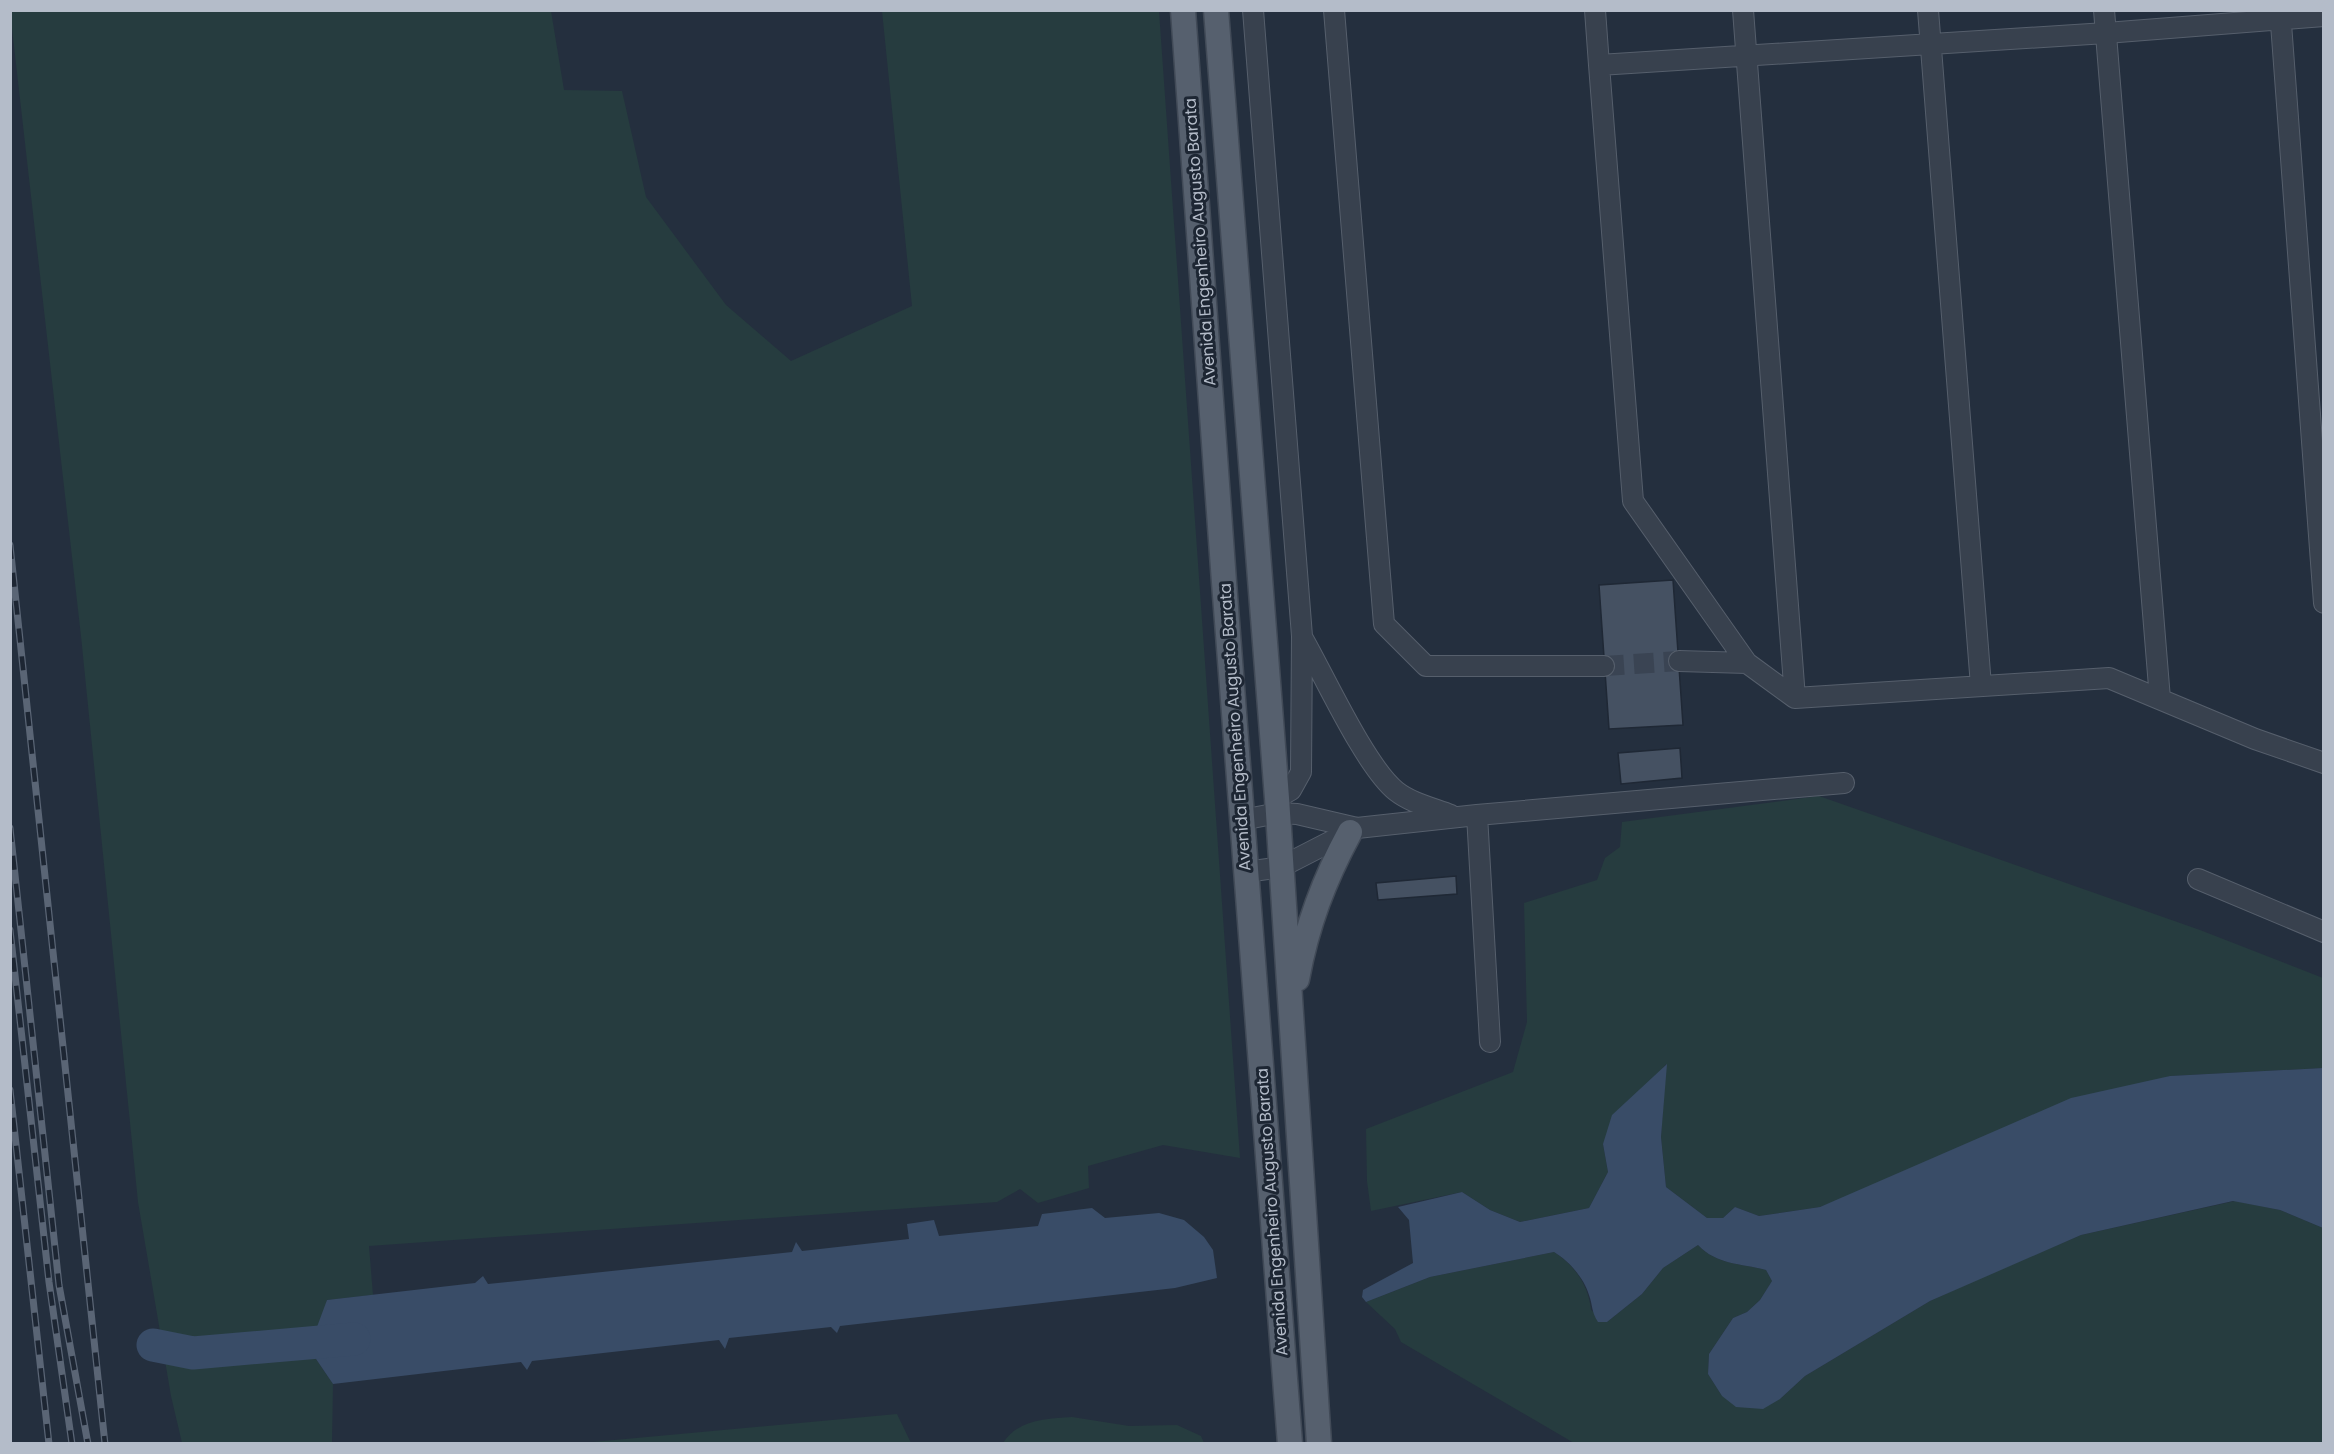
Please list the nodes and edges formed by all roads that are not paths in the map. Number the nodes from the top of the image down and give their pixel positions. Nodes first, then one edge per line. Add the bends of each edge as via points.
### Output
1 (1183, 10) edge
2 (1216, 10) edge
3 (1254, 10) edge
4 (1334, 10) edge
5 (1595, 10) edge
6 (1743, 10) edge
7 (1928, 10) edge
8 (2104, 10) edge
9 (2281, 15) edge
10 (2324, 16) edge
11 (2106, 33) junction
12 (1930, 44) junction
13 (1746, 56) junction
14 (1599, 65) junction
15 (2324, 603) edge
16 (1302, 636) junction
17 (1678, 661) tunnel mouth
18 (1746, 663) junction
19 (1604, 666) tunnel mouth
20 (1981, 686) junction
21 (1796, 698) junction
22 (2160, 699) junction
23 (2324, 763) edge
24 (1844, 783) dead end
25 (1277, 805) junction
26 (1477, 815) junction
27 (1456, 817) junction
28 (1242, 820) junction
29 (1354, 830) junction
30 (1281, 867) junction
31 (1246, 872) junction
32 (2198, 879) dead end
33 (2324, 932) edge
34 (1290, 1014) junction
35 (1490, 1042) dead end
36 (1290, 1443) edge
37 (1319, 1443) edge

1 - 28 main road, Avenida Engenheiro Augusto Barata
2 - 25 main road, Avenida Engenheiro Augusto Barata
3 - 16 lane
4 - 19 lane via 1384,624 1426,666
5 - 14 lane
6 - 13 lane
7 - 12 lane
8 - 11 lane
9 - 10 lane
9 - 11 lane
9 - 15 lane
11 - 12 lane
11 - 22 lane
12 - 13 lane
12 - 20 lane
13 - 14 lane
13 - 21 lane
14 - 18 lane via 1633,501
16 - 25 lane via 1301,772
16 - 27 lane via 1368,756 1384,777 1405,796
17 - 18 lane
18 - 21 lane
20 - 21 lane
20 - 22 lane via 2109,678
22 - 23 lane
24 - 26 lane
25 - 28 lane
25 - 29 lane
25 - 30 main road, Avenida Engenheiro Augusto Barata
26 - 27 lane
26 - 35 lane
27 - 29 lane
28 - 31 main road, Avenida Engenheiro Augusto Barata
29 - 30 lane
29 - 34 main road via 1329,870 1306,933
30 - 31 lane
30 - 34 main road, Avenida Engenheiro Augusto Barata
31 - 36 main road, Avenida Engenheiro Augusto Barata
32 - 33 lane
34 - 37 main road, Avenida Engenheiro Augusto Barata

